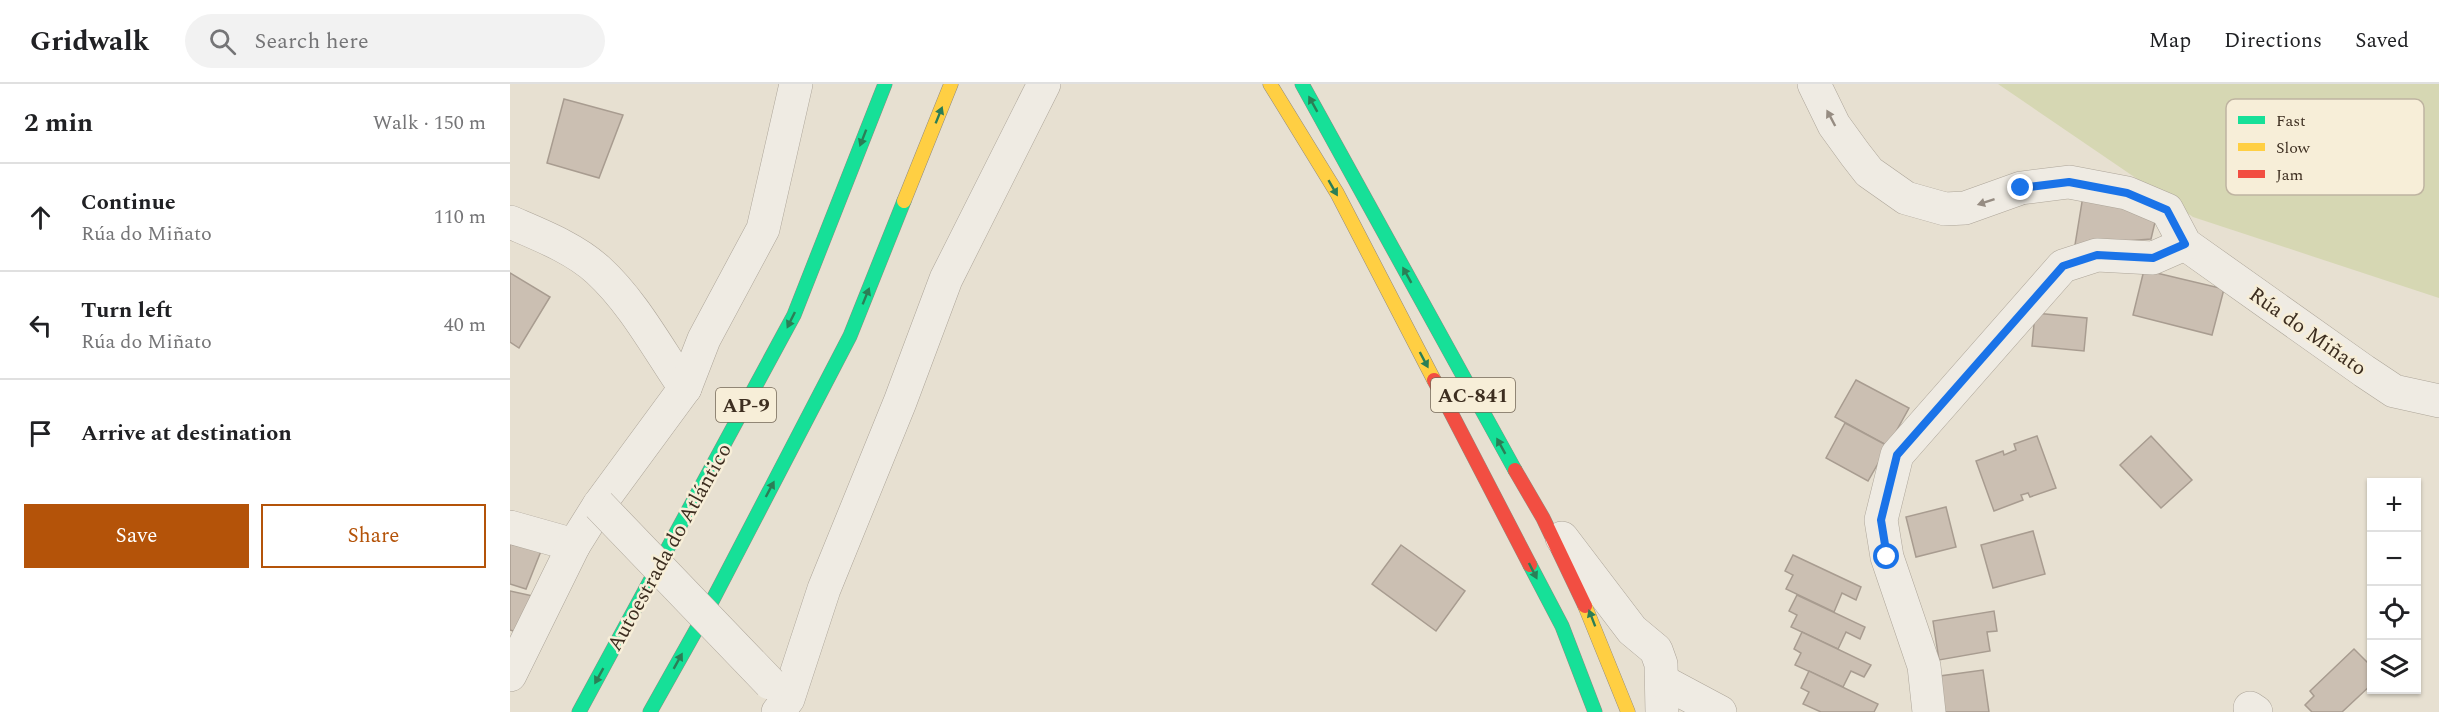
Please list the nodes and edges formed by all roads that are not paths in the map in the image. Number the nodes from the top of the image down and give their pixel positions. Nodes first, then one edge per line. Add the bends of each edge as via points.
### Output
1 (796, 84) edge
2 (885, 84) edge
3 (951, 84) edge
4 (1044, 84) edge
5 (1270, 84) edge
6 (1302, 84) edge
7 (1814, 84) edge
8 (510, 222) edge
9 (2185, 244) junction
10 (685, 388) junction
11 (2439, 401) edge
12 (1494, 494) junction
13 (1535, 501) junction
14 (598, 505) junction
15 (510, 527) edge
16 (574, 545) junction
17 (1632, 630) junction
18 (1594, 645) junction
19 (510, 675) edge
20 (1662, 696) edge
21 (785, 702) edge
22 (1615, 711) edge
23 (579, 712) edge
24 (650, 712) edge
25 (1720, 712) edge
26 (1929, 712) edge

1 - 10 street via 763,229 704,339
2 -> 23 main road, Autoestrada do Atlántico / AP-9 via 794,315
24 -> 3 main road, AP-9 via 850,336
4 - 21 street via 946,279 824,589
5 -> 12 main road, AC-841 via 1336,193
13 -> 6 main road, AC-841
9 -> 7 street, Rúa do Miñato via 2167,210 2099,186 2044,183 1965,208 1945,209 1906,198 1869,172 1834,125
8 - 10 street via 550,239 597,269 628,303
9 - 11 street, Rúa do Miñato via 2394,391
9 - 26 street via 2153,258 2097,255 2063,266 1897,455 1881,520 1887,557 1924,666
10 - 14 street
12 - 18 street via 1552,572
12 -> 22 main road, AC-841 via 1562,626
13 - 17 street
18 -> 13 main road, AC-841 via 1590,612
14 - 16 street
14 - 21 street, bridge
15 - 16 street
16 - 19 street
17 - 18 street
17 - 20 street via 1656,650 1662,664
18 - 22 street
20 - 22 street via 1649,695
20 - 25 street

